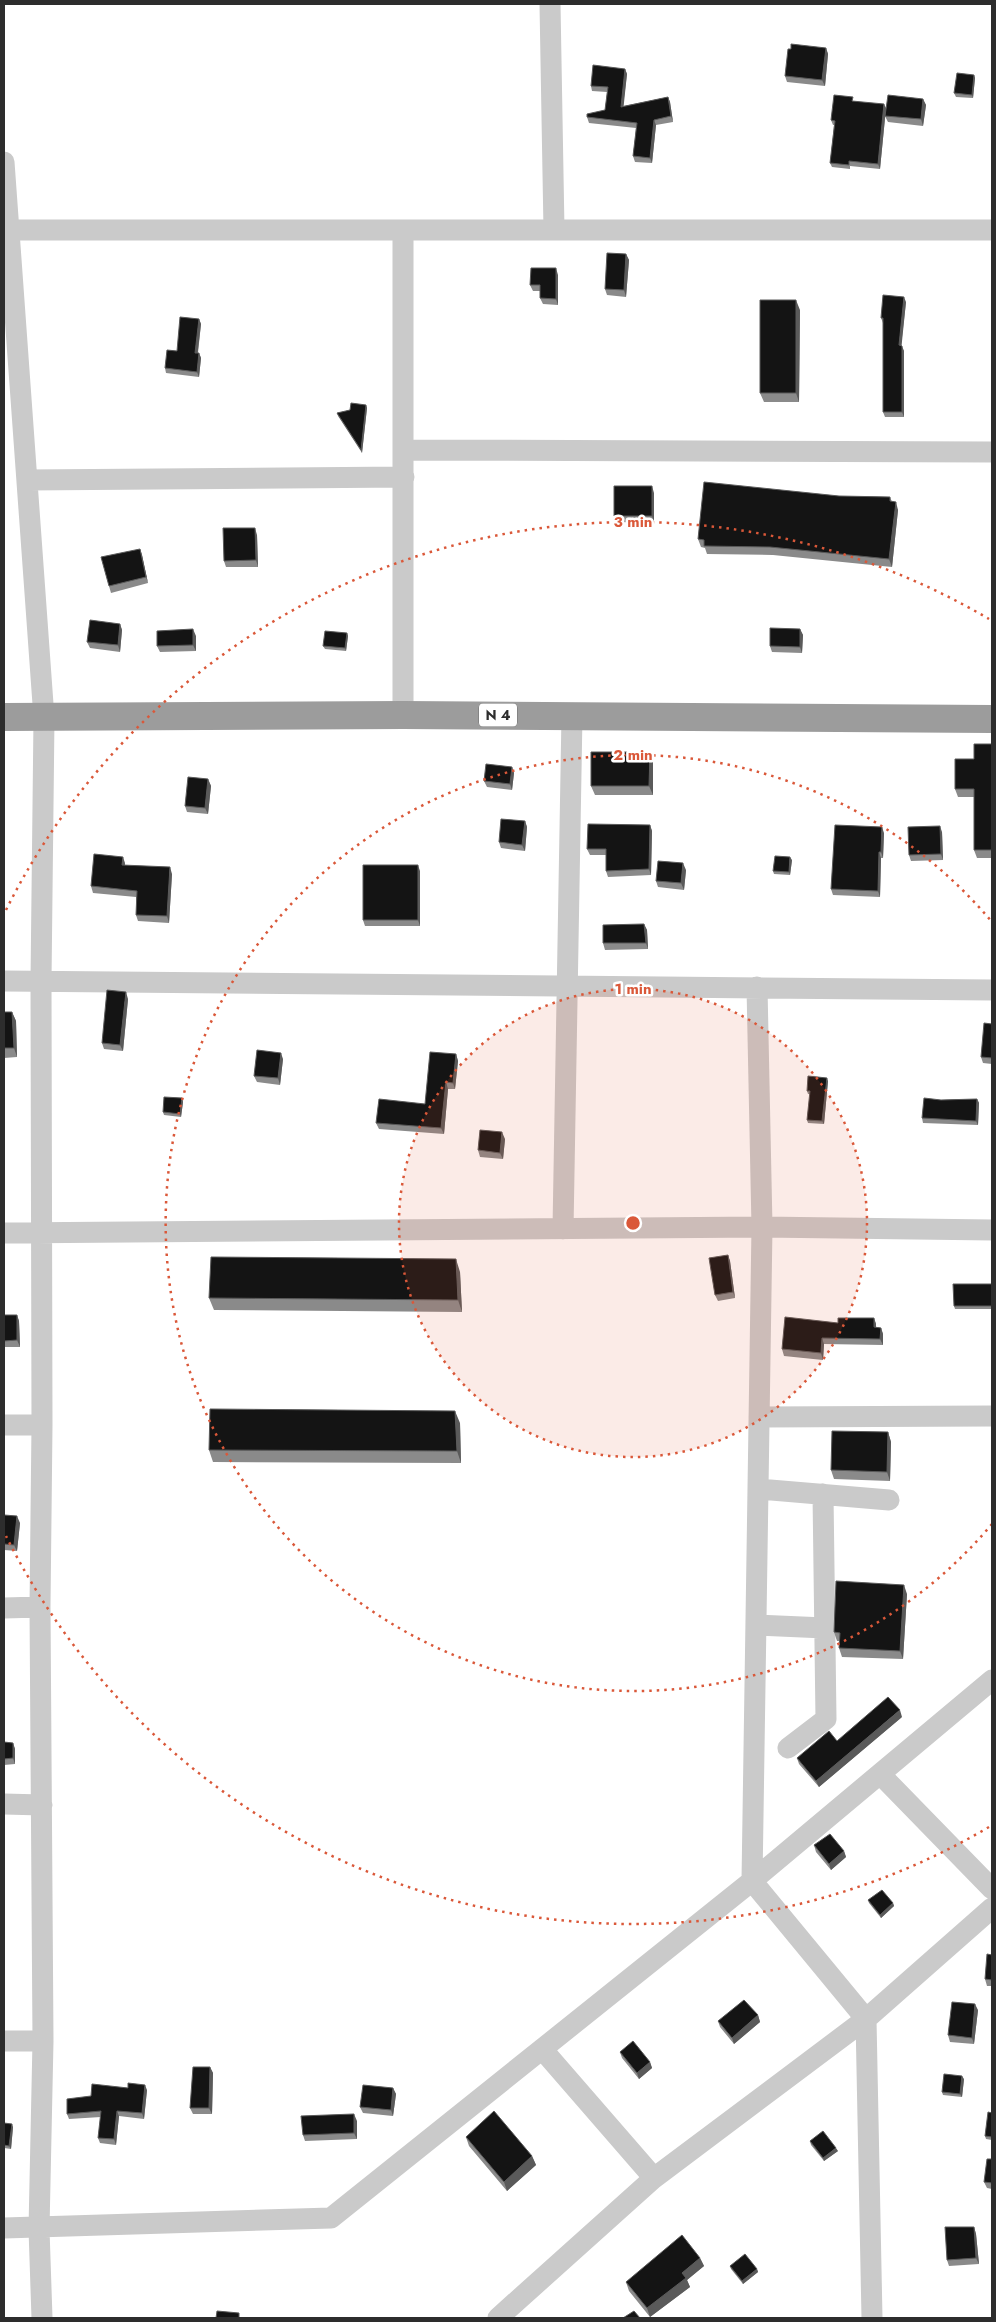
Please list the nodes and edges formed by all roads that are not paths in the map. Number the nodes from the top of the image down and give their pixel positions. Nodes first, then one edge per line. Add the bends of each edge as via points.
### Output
1 (550, 4) edge
2 (4, 162) edge
3 (7, 230) edge
4 (402, 230) junction
5 (554, 230) junction
6 (992, 230) edge
7 (404, 450) junction
8 (992, 452) edge
9 (404, 477) junction
10 (27, 480) junction
11 (404, 715) junction
12 (572, 715) junction
13 (4, 717) edge
14 (44, 718) junction
15 (992, 719) edge
16 (4, 981) edge
17 (41, 981) junction
18 (568, 985) junction
19 (757, 987) junction
20 (992, 990) edge
21 (762, 1227) junction
22 (563, 1229) junction
23 (992, 1230) edge
24 (4, 1233) edge
25 (42, 1233) junction
26 (992, 1416) edge
27 (759, 1417) junction
28 (4, 1425) edge
29 (42, 1426) junction
30 (758, 1489) junction
31 (823, 1494) junction
32 (889, 1500) dead end
33 (40, 1607) junction
34 (4, 1608) edge
35 (756, 1625) junction
36 (825, 1628) junction
37 (992, 1680) edge
38 (788, 1748) dead end
39 (880, 1774) junction
40 (4, 1804) edge
41 (42, 1805) junction
42 (752, 1881) junction
43 (992, 1889) edge
44 (992, 1908) edge
45 (866, 2019) junction
46 (4, 2041) edge
47 (43, 2041) junction
48 (542, 2049) junction
49 (654, 2178) junction
50 (4, 2228) edge
51 (39, 2229) junction
52 (42, 2318) edge
53 (498, 2318) edge
54 (872, 2318) edge

1 - 5 street
2 - 3 street
3 - 4 street
3 - 10 street
4 - 5 street
4 - 7 street
5 - 6 street
7 - 8 street
7 - 9 street
9 - 10 street
9 - 11 street
10 - 14 street
11 - 12 highway, N 4
11 - 14 highway, N 4
12 - 15 highway, N 4
12 - 18 street
13 - 14 highway, N 4
14 - 17 street
16 - 17 street
17 - 18 street
17 - 25 street
18 - 19 street
18 - 22 street
19 - 20 street
19 - 21 street
21 - 22 street
21 - 23 street
21 - 27 street
22 - 25 street
24 - 25 street
25 - 29 street
26 - 27 street
27 - 30 street
28 - 29 street
29 - 33 street
30 - 31 street
30 - 35 street
31 - 32 street
31 - 36 street
33 - 34 street
33 - 41 street
35 - 36 street
35 - 42 street
36 - 38 street via 826,1719
37 - 39 street
39 - 42 street
39 - 43 street
40 - 41 street
41 - 47 street
42 - 45 street
42 - 48 street
44 - 45 street
45 - 49 street
45 - 54 street
46 - 47 street
47 - 51 street
48 - 49 street
48 - 51 street via 332,2218
49 - 53 street
50 - 51 street
51 - 52 street

